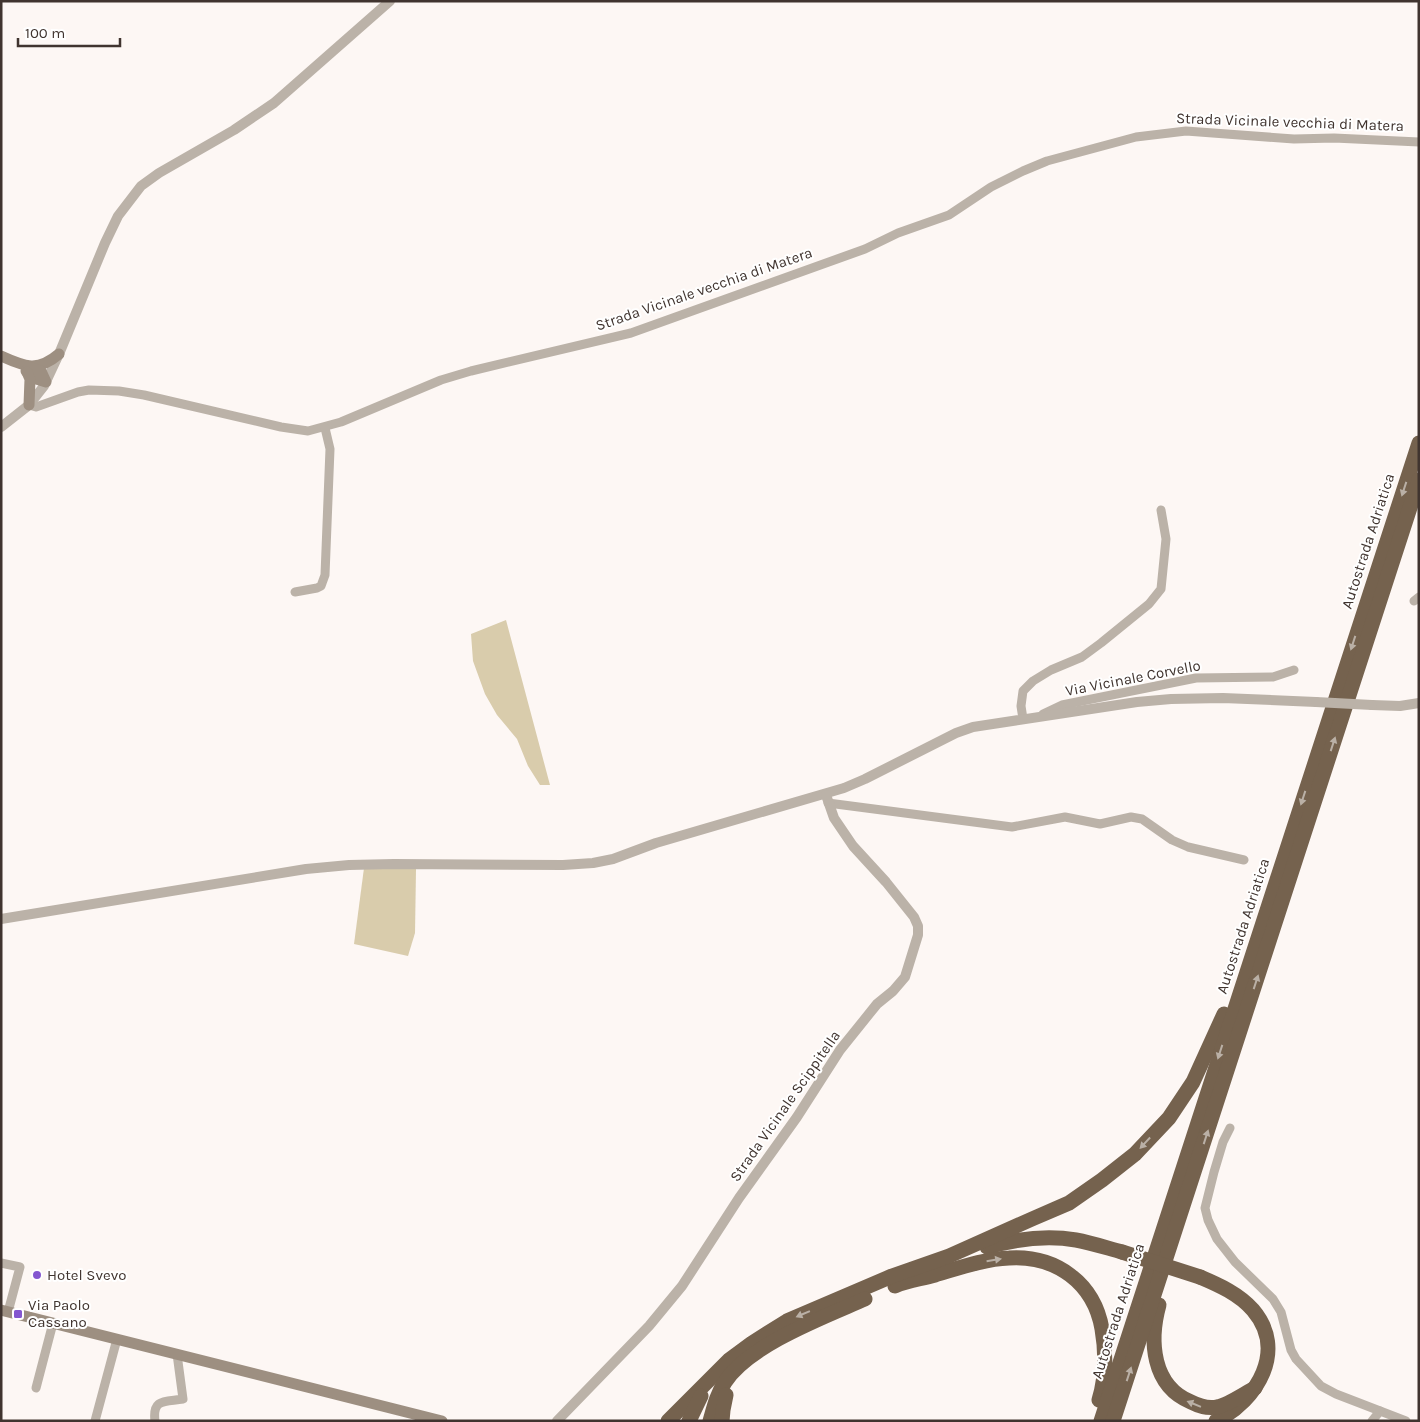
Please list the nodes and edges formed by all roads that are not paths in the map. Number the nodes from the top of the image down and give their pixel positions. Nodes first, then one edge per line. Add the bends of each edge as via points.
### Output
1 (390, 1) edge
2 (1419, 142) edge
3 (59, 354) junction
4 (1, 356) edge
5 (24, 367) junction
6 (46, 382) junction
7 (30, 405) junction
8 (1, 427) edge
9 (324, 428) junction
10 (1419, 442) edge
11 (1419, 480) edge
12 (1162, 510) dead end
13 (295, 592) dead end
14 (1294, 670) dead end
15 (1419, 703) edge
16 (1038, 717) junction
17 (1023, 719) junction
18 (827, 799) junction
19 (1291, 832) junction
20 (1244, 860) dead end
21 (1, 919) edge
22 (1230, 1128) dead end
23 (1198, 1165) junction
24 (1, 1263) edge
25 (898, 1279) junction
26 (5, 1311) edge
27 (53, 1323) junction
28 (116, 1339) junction
29 (177, 1354) junction
30 (737, 1368) junction
31 (710, 1379) junction
32 (36, 1388) dead end
33 (1255, 1388) junction
34 (1380, 1411) junction
35 (95, 1421) edge
36 (155, 1421) edge
37 (442, 1421) edge
38 (557, 1421) edge
39 (668, 1421) edge
40 (689, 1421) edge
41 (710, 1421) edge
42 (722, 1421) edge
43 (1093, 1421) edge
44 (1101, 1421) edge
45 (1114, 1421) edge
46 (1216, 1421) edge
47 (1372, 1421) edge
48 (1406, 1421) edge

1 - 3 street via 274,103 141,186 112,229
2 - 9 street, Strada Vicinale vecchia di Matera via 1294,139 1186,130 1148,135 1068,154 991,187 949,215 801,273 631,333 507,361 441,380
3 - 5 main road via 43,365
3 - 6 street
4 - 5 main road
5 - 6 main road via 41,371
5 - 7 main road via 30,379
6 - 7 street
7 - 8 street, Strada Vicinale vecchia di Matera
7 - 9 street, Strada Vicinale vecchia di Matera via 36,407 89,390 119,391 295,430
9 - 13 street via 330,449 325,575 321,586
10 -> 19 highway, Autostrada Adriatica
23 -> 11 highway, Autostrada Adriatica
12 - 17 street via 1166,539 1161,589 1149,604 1082,657 1033,681 1023,691
14 - 16 street, Via Vicinale Corvello via 1273,677 1196,678 1062,705
15 - 16 street, bridge via 1372,706 1172,698
16 - 17 street
17 - 18 street via 963,730
18 - 20 street via 1012,828 1065,817 1100,824 1131,817 1142,819 1188,848
18 - 21 street via 656,843 593,864 328,867
18 - 38 street, Strada Vicinale Scippitella via 834,818 853,846 886,882 918,926 917,942 905,977 877,1004 840,1050 682,1286 649,1326
19 -> 25 highway via 1214,1036 1192,1082 1169,1118 1135,1154 1069,1203
19 -> 44 highway, Autostrada Adriatica
22 - 34 street via 1218,1157 1205,1208 1217,1239 1235,1262 1273,1299 1281,1312 1291,1350 1321,1386
33 -> 23 highway via 1218,1407 1203,1407 1174,1394 1156,1363 1157,1312
45 -> 23 highway, Autostrada Adriatica
24 - 26 street via 20,1267
25 - 30 highway via 772,1343
25 -> 31 highway via 787,1321 729,1360
25 - 33 highway, bridge via 1004,1242 1051,1238 1077,1240 1122,1252 1200,1277 1222,1287 1252,1310 1267,1334 1269,1345 1267,1361
25 -> 43 highway via 1011,1258 1035,1259 1065,1271 1093,1300 1103,1331 1104,1373
26 - 27 main road
27 - 28 main road
27 - 32 street
28 - 29 main road
28 - 35 street
29 - 36 street via 183,1399 158,1404 154,1411
29 - 37 main road
30 - 41 highway via 717,1397
30 - 42 highway via 724,1402
31 - 39 highway
31 - 40 highway
33 - 46 highway
34 - 47 street
34 - 48 street

